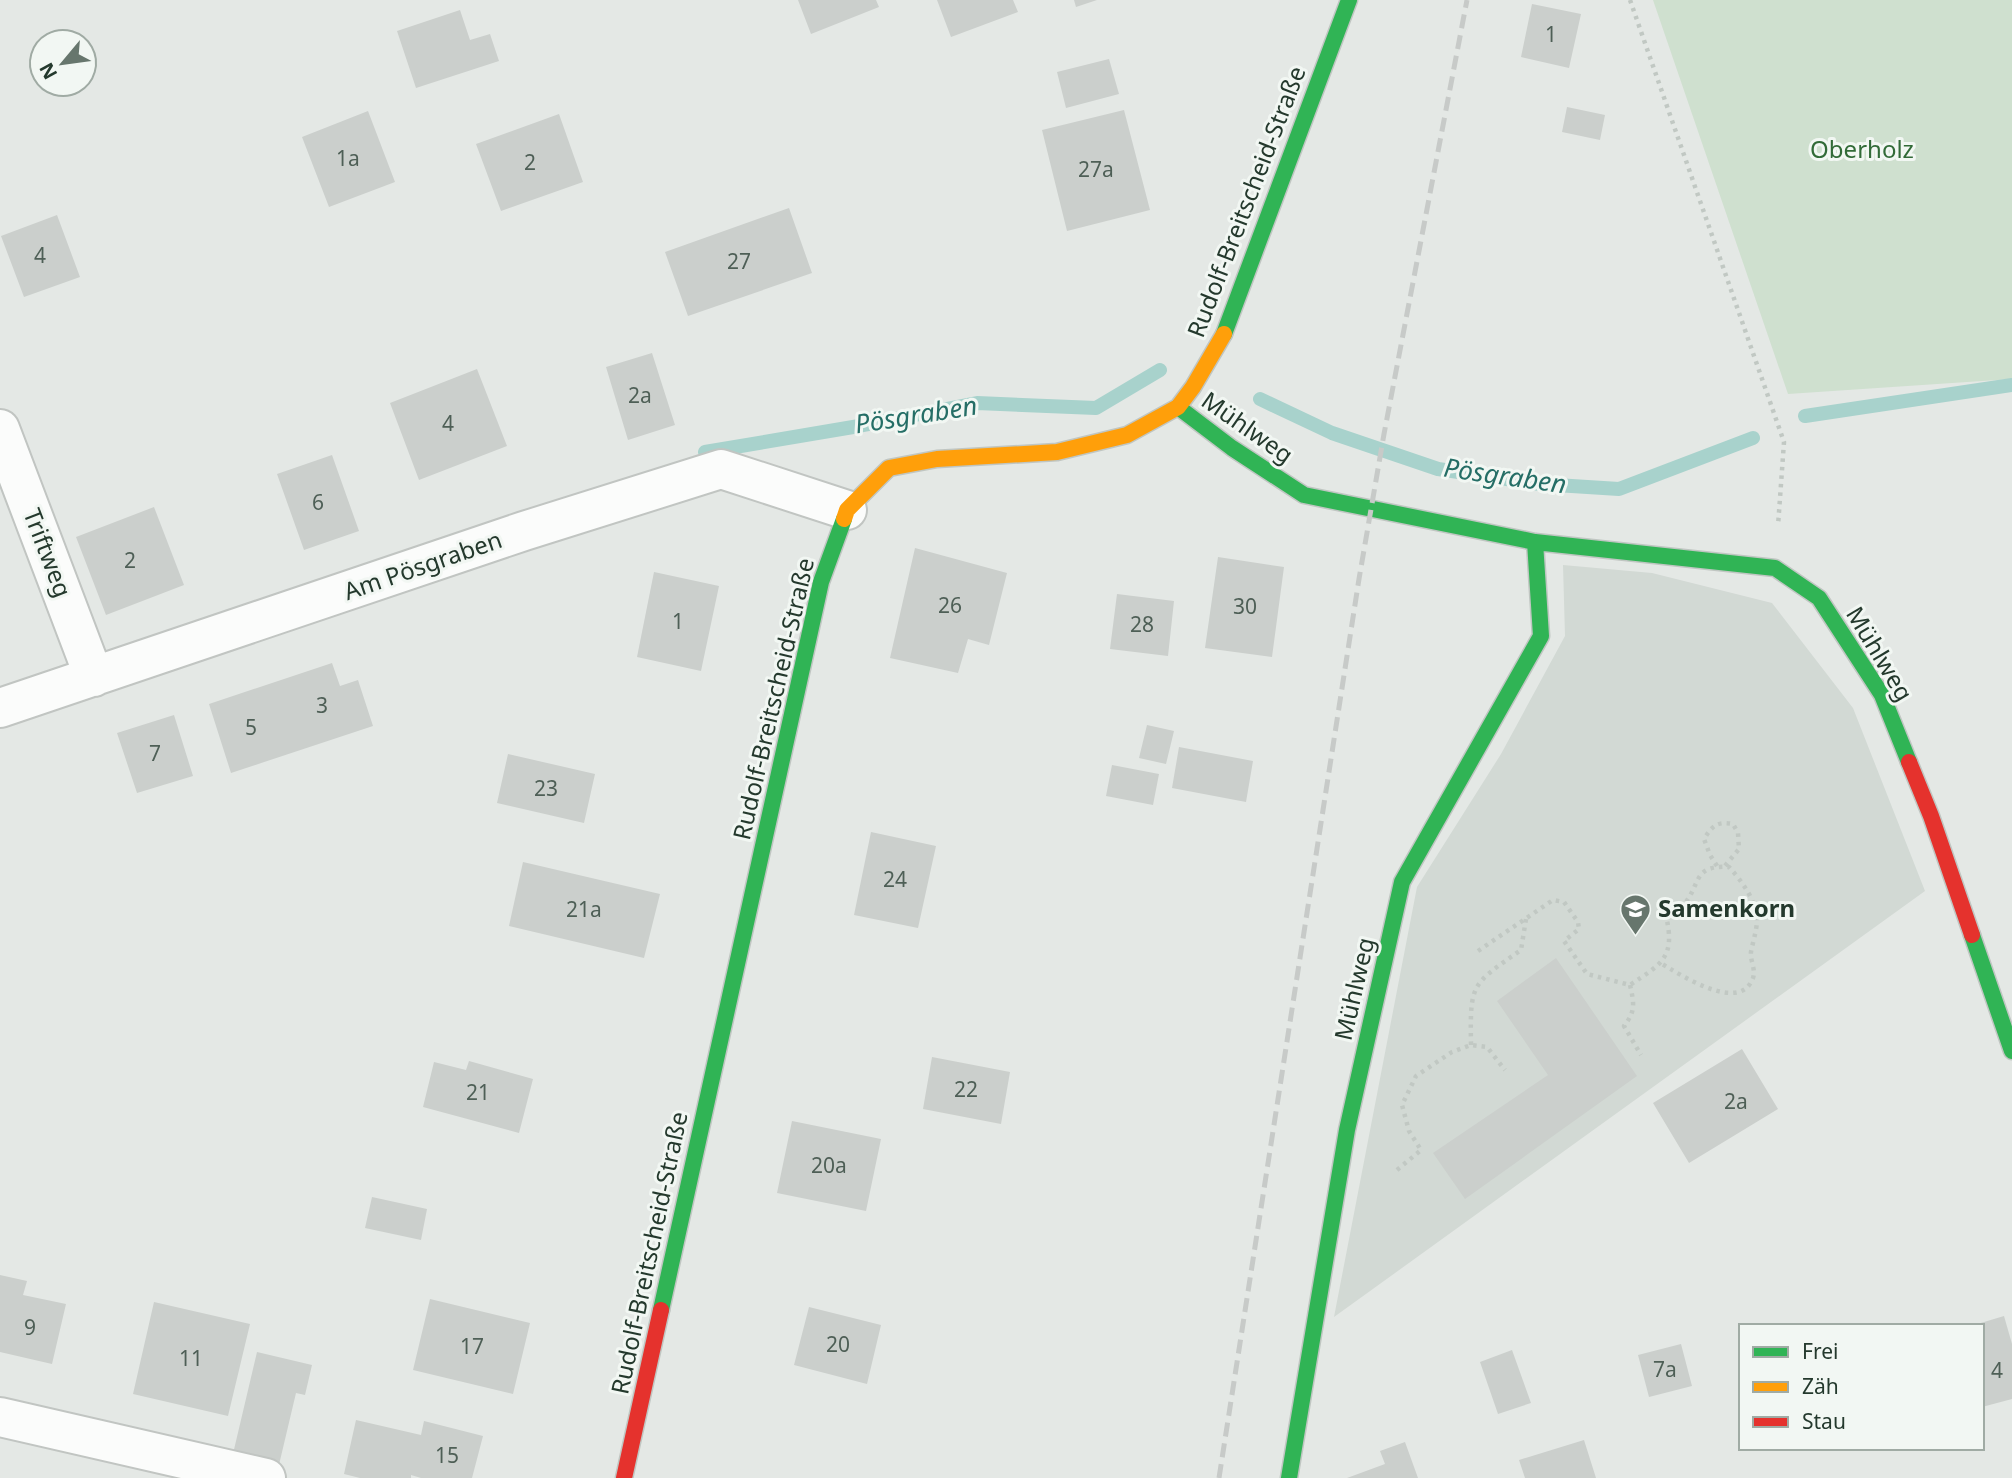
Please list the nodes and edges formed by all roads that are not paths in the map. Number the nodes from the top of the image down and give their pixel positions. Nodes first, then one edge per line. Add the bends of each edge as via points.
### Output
1 (1349, 0) edge
2 (1178, 407) junction
3 (0, 429) edge
4 (847, 510) junction
5 (1535, 542) junction
6 (94, 677) junction
7 (0, 708) edge
8 (2012, 1051) edge
9 (0, 1418) edge
10 (267, 1478) edge
11 (624, 1478) edge
12 (1289, 1478) edge

1 - 2 street, Rudolf-Breitscheid-Straße via 1225,332
2 - 4 street, Rudolf-Breitscheid-Straße via 1128,435 1056,452 937,459 889,468
2 - 5 street, Mühlweg via 1304,495
3 - 6 street, Triftweg
4 - 6 street, Am Pösgraben via 721,469
4 - 11 street, Rudolf-Breitscheid-Straße via 821,582
5 - 8 street, Mühlweg via 1775,568 1819,598 1882,695 1931,816
5 - 12 street, Mühlweg via 1541,636 1402,882 1346,1130
6 - 7 street, Am Pösgraben
9 - 10 street

